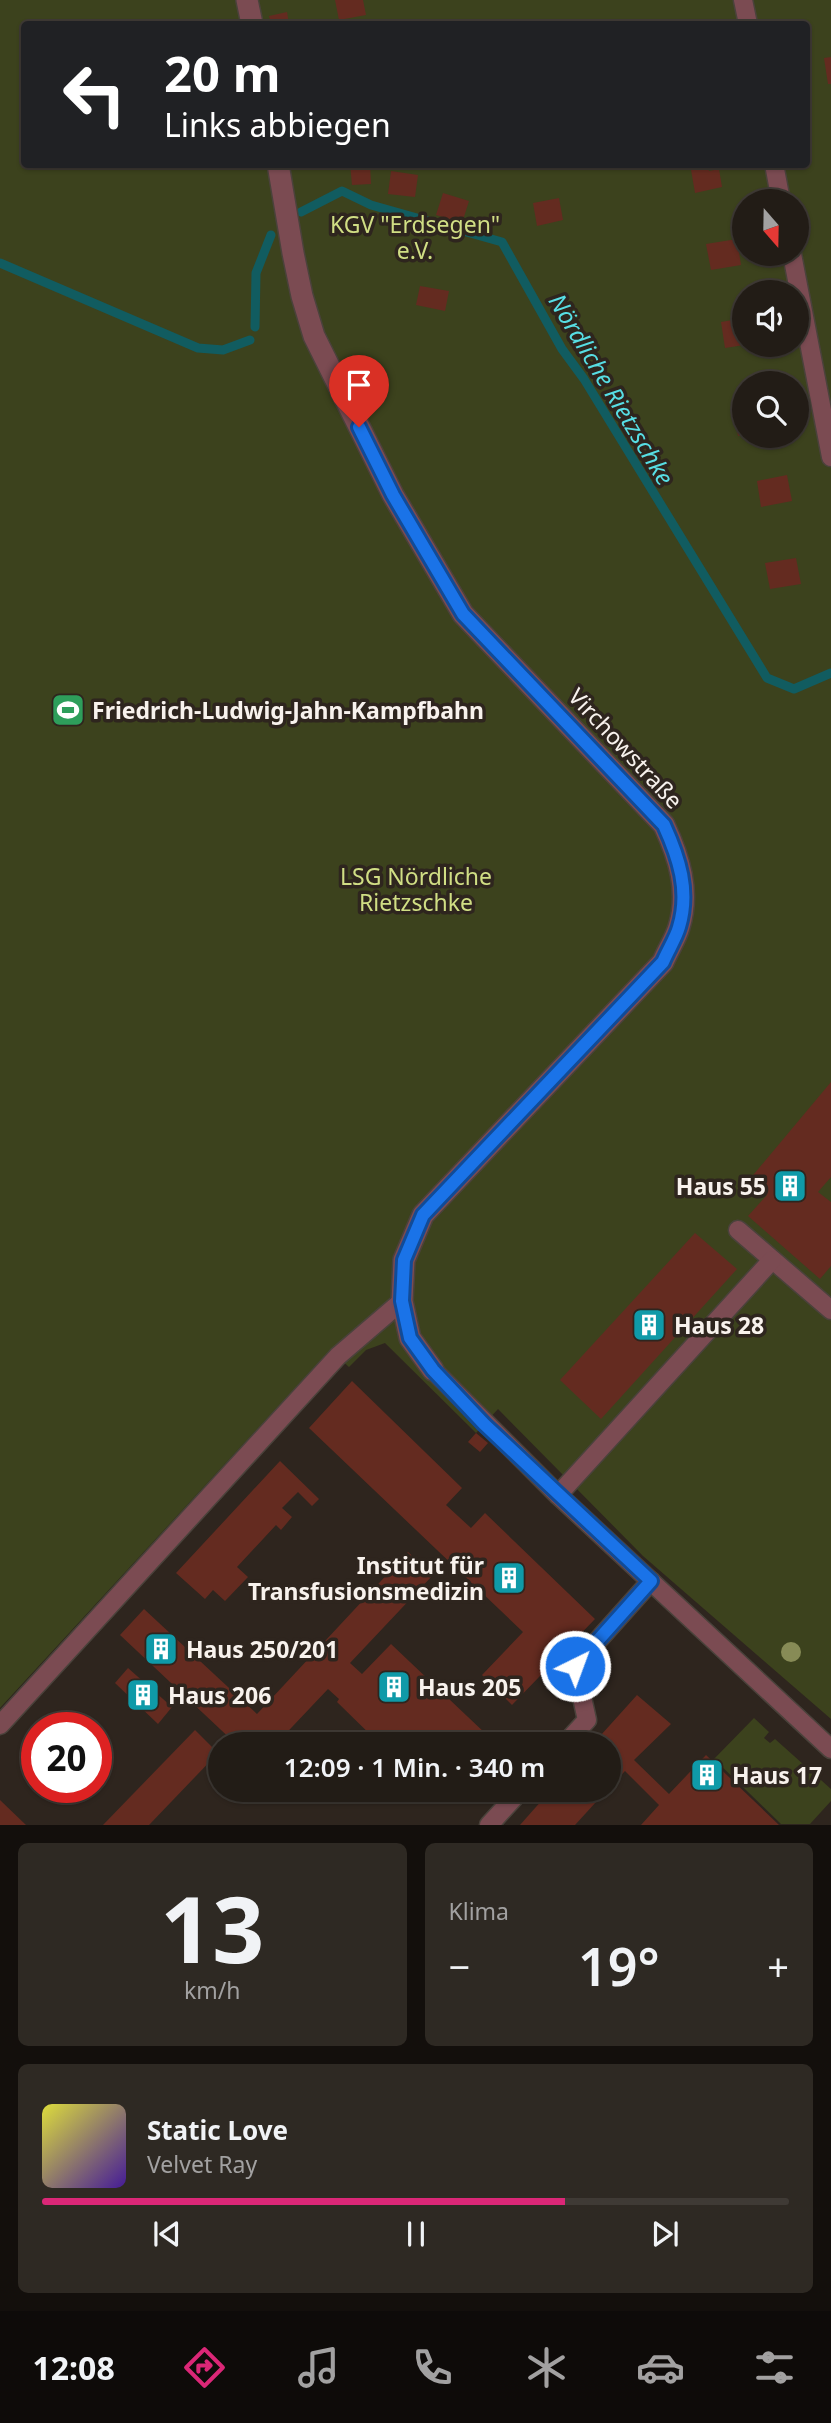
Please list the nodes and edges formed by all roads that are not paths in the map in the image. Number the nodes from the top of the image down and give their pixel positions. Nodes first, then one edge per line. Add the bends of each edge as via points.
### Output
1 (247, 0) edge
2 (743, 0) edge
3 (251, 21) edge
4 (747, 21) edge
5 (279, 168) edge
6 (775, 168) edge
7 (779, 189) edge
8 (794, 266) edge
9 (831, 457) edge
10 (738, 1230) dead end
11 (772, 1260) junction
12 (402, 1301) junction
13 (831, 1310) edge
14 (433, 1370) joint
15 (558, 1495) junction
16 (651, 1581) junction
17 (0, 1725) edge
18 (576, 1732) edge
19 (831, 1749) edge
20 (510, 1802) edge
21 (489, 1825) edge

1 - 3 street
2 - 4 lane
5 - 12 street, Virchowstraße via 292,253 314,336 393,495 463,614 664,825 678,856 684,890 679,927 663,962 423,1215 404,1260
6 - 7 lane
8 - 9 lane
10 - 11 lane
11 - 13 lane
11 - 15 lane
12 - 14 street, Virchowstraße via 410,1338
12 - 17 lane via 338,1356
14 - 15 lane
15 - 16 lane
16 - 18 lane via 575,1666 587,1720
16 - 19 lane
20 - 21 lane

